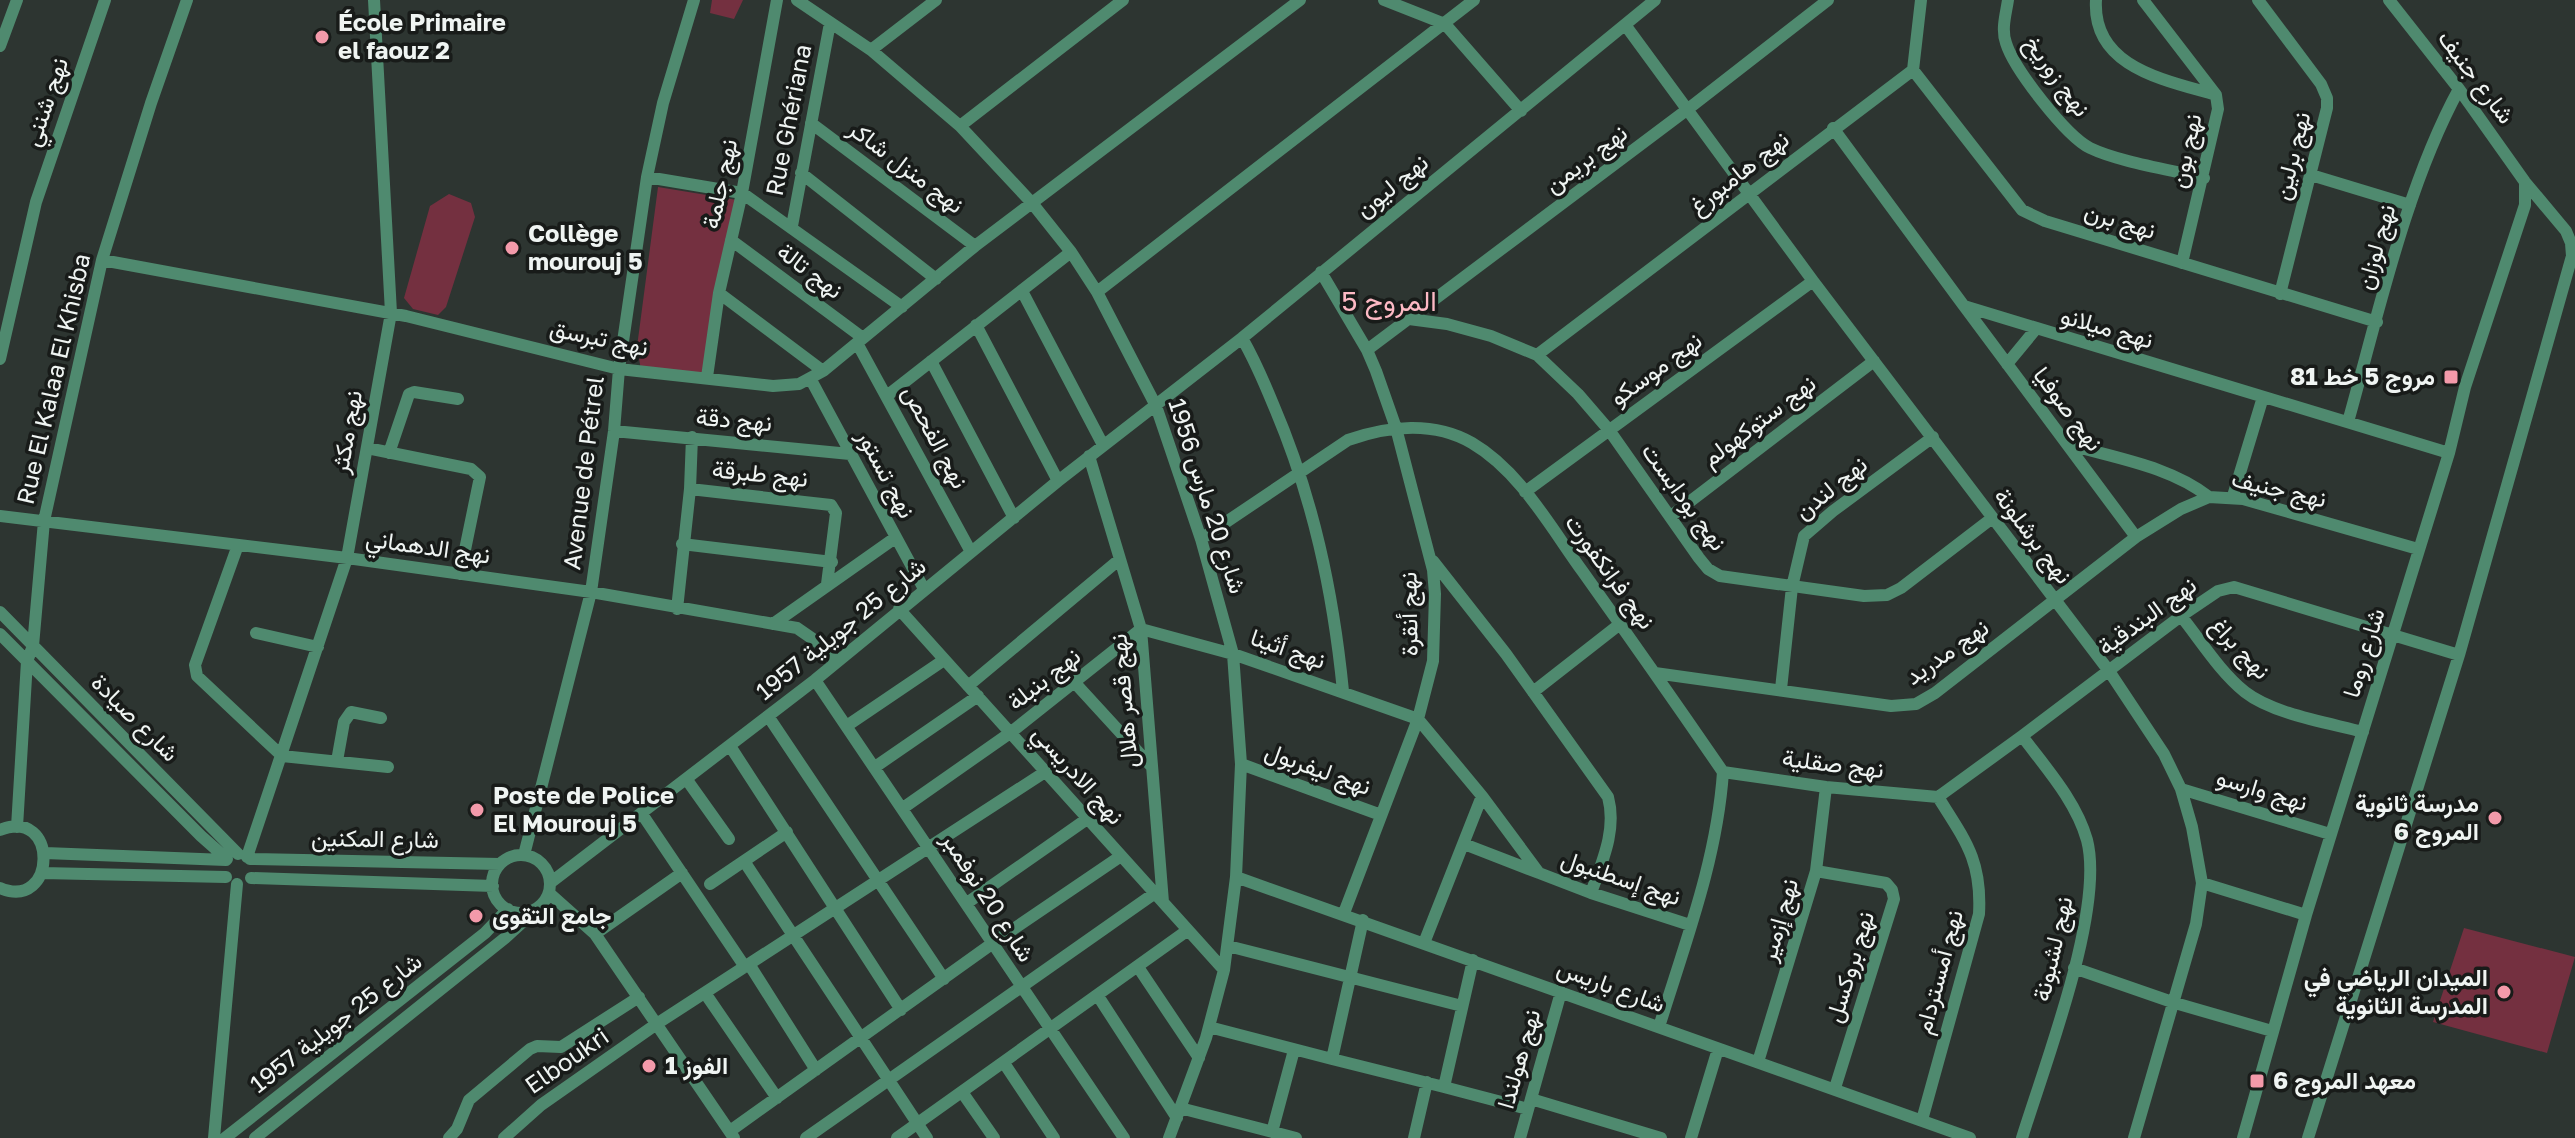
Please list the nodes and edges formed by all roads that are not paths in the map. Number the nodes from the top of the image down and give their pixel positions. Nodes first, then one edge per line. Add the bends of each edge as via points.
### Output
1 (17, 0) edge
2 (105, 0) edge
3 (187, 0) edge
4 (374, 0) edge
5 (694, 0) edge
6 (777, 0) edge
7 (797, 0) edge
8 (936, 0) edge
9 (1123, 0) edge
10 (1300, 0) edge
11 (1384, 0) edge
12 (1474, 0) edge
13 (1655, 0) edge
14 (1828, 0) edge
15 (1921, 0) edge
16 (2008, 0) edge
17 (2096, 0) edge
18 (2143, 0) edge
19 (2389, 0) edge
20 (2262, 1) edge
21 (830, 23) junction
22 (1445, 24) junction
23 (1626, 26) junction
24 (0, 46) edge
25 (871, 50) junction
26 (1913, 70) junction
27 (2459, 89) junction
28 (2216, 95) junction
29 (1688, 109) junction
30 (1521, 111) junction
31 (811, 123) junction
32 (960, 126) junction
33 (1833, 128) junction
34 (801, 173) junction
35 (2311, 175) junction
36 (647, 177) junction
37 (2204, 178) junction
38 (2525, 182) junction
39 (742, 193) junction
40 (1749, 193) junction
41 (1032, 203) junction
42 (2410, 205) junction
43 (792, 226) junction
44 (731, 240) junction
45 (975, 246) junction
46 (1071, 252) junction
47 (102, 260) junction
48 (2182, 263) junction
49 (1321, 272) junction
50 (936, 279) junction
51 (1813, 281) junction
52 (1022, 291) junction
53 (1097, 292) junction
54 (719, 293) junction
55 (2280, 294) junction
56 (1438, 298) junction
57 (1964, 306) junction
58 (902, 307) junction
59 (391, 313) junction
60 (1409, 319) junction
61 (2377, 322) junction
62 (1447, 324) junction
63 (976, 325) junction
64 (2035, 330) junction
65 (1242, 338) junction
66 (860, 341) junction
67 (1367, 350) junction
68 (1537, 355) junction
69 (0, 359) edge
70 (931, 361) junction
71 (1874, 361) junction
72 (2007, 364) junction
73 (619, 369) junction
74 (823, 371) junction
75 (707, 377) junction
76 (810, 378) junction
77 (888, 395) junction
78 (2263, 397) junction
79 (458, 399) dead end
80 (1156, 406) junction
81 (2348, 422) junction
82 (1396, 428) junction
83 (1609, 430) junction
84 (614, 431) junction
85 (692, 437) junction
86 (1933, 437) junction
87 (2066, 444) junction
88 (1103, 445) junction
89 (367, 448) junction
90 (389, 453) junction
91 (2449, 453) junction
92 (850, 454) junction
93 (1089, 456) junction
94 (1300, 471) junction
95 (1058, 481) junction
96 (690, 489) junction
97 (1525, 492) junction
98 (2233, 496) junction
99 (2209, 497) junction
100 (0, 516) edge
101 (1671, 516) junction
102 (1014, 518) junction
103 (1991, 519) junction
104 (44, 521) junction
105 (2136, 537) junction
106 (895, 538) junction
107 (1201, 539) junction
108 (682, 544) junction
109 (238, 545) junction
110 (2418, 549) junction
111 (971, 552) junction
112 (1429, 555) junction
113 (347, 558) junction
114 (1120, 559) junction
115 (832, 562) junction
116 (460, 574) junction
117 (827, 584) junction
118 (1792, 587) junction
119 (924, 589) junction
120 (591, 592) junction
121 (2054, 600) junction
122 (677, 609) junction
123 (899, 609) junction
124 (0, 612) edge
125 (2181, 616) junction
126 (773, 624) junction
127 (1620, 624) junction
128 (1141, 629) junction
129 (256, 633) dead end
130 (0, 634) edge
131 (2393, 635) junction
132 (33, 646) junction
133 (318, 647) junction
134 (1233, 654) junction
135 (2459, 655) junction
136 (944, 660) junction
137 (27, 661) junction
138 (836, 662) junction
139 (2109, 671) junction
140 (1655, 673) junction
141 (815, 680) junction
142 (1075, 683) junction
143 (968, 686) junction
144 (1781, 689) junction
145 (1343, 691) junction
146 (1533, 692) junction
147 (978, 696) junction
148 (768, 716) junction
149 (381, 718) dead end
150 (1418, 719) junction
151 (848, 725) junction
152 (2363, 732) junction
153 (1010, 733) junction
154 (2022, 736) junction
155 (730, 746) junction
156 (282, 756) junction
157 (337, 761) junction
158 (1241, 764) junction
159 (388, 767) dead end
160 (875, 767) junction
161 (1152, 767) junction
162 (1045, 772) junction
163 (1723, 772) junction
164 (687, 780) junction
165 (1826, 787) junction
166 (2181, 789) junction
167 (1482, 796) junction
168 (1938, 797) junction
169 (903, 808) junction
170 (642, 814) junction
171 (1381, 815) junction
172 (1087, 819) junction
173 (17, 827) junction
174 (0, 830) edge
175 (787, 832) junction
176 (2330, 834) junction
177 (729, 839) dead end
178 (1464, 844) junction
179 (930, 848) junction
180 (45, 853) junction
181 (524, 855) junction
182 (1121, 856) junction
183 (238, 858) junction
184 (744, 861) junction
185 (500, 864) junction
186 (1816, 871) junction
187 (42, 873) junction
188 (682, 873) junction
189 (1539, 873) junction
190 (1236, 877) junction
191 (251, 878) junction
192 (232, 880) junction
193 (880, 880) junction
194 (2202, 883) junction
195 (710, 884) dead end
196 (493, 886) junction
197 (0, 888) edge
198 (550, 888) junction
199 (1591, 893) junction
200 (1159, 898) junction
201 (967, 903) junction
202 (540, 906) junction
203 (836, 908) junction
204 (508, 909) junction
205 (1344, 913) junction
206 (2306, 915) junction
207 (1363, 920) junction
208 (1690, 925) junction
209 (1188, 930) junction
210 (595, 934) junction
211 (793, 936) junction
212 (993, 943) junction
213 (1424, 943) junction
214 (1228, 946) junction
215 (1473, 960) junction
216 (747, 966) junction
217 (1138, 967) junction
218 (2074, 968) junction
219 (1224, 970) junction
220 (1350, 978) junction
221 (944, 979) junction
222 (1020, 986) junction
223 (1561, 992) junction
224 (705, 993) junction
225 (1098, 996) junction
226 (639, 997) junction
227 (2175, 1003) junction
228 (1462, 1006) junction
229 (901, 1010) junction
230 (658, 1023) junction
231 (1209, 1027) junction
232 (1659, 1027) junction
233 (1051, 1030) junction
234 (2272, 1031) junction
235 (862, 1037) junction
236 (1718, 1049) junction
237 (1294, 1050) junction
238 (1199, 1058) junction
239 (1332, 1059) junction
240 (1758, 1062) junction
241 (1004, 1063) junction
242 (816, 1070) junction
243 (889, 1078) junction
244 (1427, 1082) junction
245 (1444, 1087) junction
246 (1835, 1088) junction
247 (962, 1092) junction
248 (777, 1098) junction
249 (1530, 1104) junction
250 (1179, 1113) junction
251 (1922, 1120) junction
252 (917, 1123) junction
253 (1264, 1133) edge
254 (732, 1134) edge
255 (214, 1138) edge
256 (225, 1138) edge
257 (255, 1138) edge
258 (449, 1138) edge
259 (504, 1138) edge
260 (806, 1138) edge
261 (897, 1138) edge
262 (927, 1138) edge
263 (994, 1138) edge
264 (1054, 1138) edge
265 (1124, 1138) edge
266 (1169, 1138) edge
267 (1296, 1138) edge
268 (1414, 1138) edge
269 (1520, 1138) edge
270 (1661, 1138) edge
271 (1691, 1138) edge
272 (1970, 1138) edge
273 (2022, 1138) edge
274 (2134, 1138) edge
275 (2243, 1138) edge
276 (2308, 1138) edge

1 - 24 street
2 - 69 street, نهج شنني via 36,202
3 - 47 street, Rue El Kalaa El Khisba
4 - 59 street, نهج مكثر
5 - 36 street, Avenue de Pétrel
6 - 39 street, نهج جلمة
7 - 21 street, شارع 20 مارس 1956
8 - 25 street
9 - 32 street
10 - 41 street, نهج تبرسق
11 - 22 street
12 - 22 street
13 - 23 street, نهج ليون
14 - 29 street, نهج بريمن
15 - 26 street
16 - 37 street, نهج زوريخ via 2006,46 2019,70 2080,142 2099,152
17 - 28 street, نهج بون via 2100,30 2128,65
18 - 28 street, نهج بون
19 - 27 street, شارع جنيف
20 - 35 street, نهج برلين via 2327,98
21 - 25 street, شارع 20 مارس 1956
21 - 31 street, Rue Ghériana
22 - 30 street
22 - 53 street
23 - 29 street, نهج برشلونة
23 - 30 street, نهج ليون
25 - 32 street, شارع 20 مارس 1956
26 - 33 street, نهج هامبورغ
26 - 48 street, نهج برن via 2022,210
27 - 38 street, شارع جنيف
27 - 42 street, نهج لوزان
28 - 37 street, نهج بون via 2216,127
29 - 40 street, نهج برشلونة
29 - 56 street, نهج بريمن
30 - 49 street, نهج ليون
31 - 34 street, Rue Ghériana
31 - 45 street, نهج منزل شاكر
32 - 41 street, شارع 20 مارس 1956
33 - 40 street, نهج هامبورغ
33 - 57 street
34 - 43 street, Rue Ghériana
34 - 50 street
35 - 42 street
35 - 55 street, نهج برلين
36 - 39 street
36 - 73 street, Avenue de Pétrel
37 - 48 street, نهج بون
38 - 91 street, شارع روما via 2525,205 2465,387
38 - 135 street, شارع جنيف via 2566,231 2572,256
39 - 43 street
39 - 44 street, نهج جلمة
40 - 51 street, نهج برشلونة
40 - 68 street, نهج هامبورغ
41 - 45 street, نهج تبرسق
41 - 46 street, شارع 20 مارس 1956
42 - 61 street, نهج لوزان
43 - 58 street
44 - 54 street, نهج جلمة
44 - 66 street, نهج تالة
45 - 50 street, نهج تبرسق
46 - 52 street
46 - 53 street, شارع 20 مارس 1956
47 - 59 street, نهج تبرسق
47 - 104 street, Rue El Kalaa El Khisba
48 - 55 street, نهج برن
49 - 65 street, نهج ليون
49 - 67 street, نهج أنقرة
50 - 58 street, نهج تبرسق
51 - 71 street, نهج برشلونة
51 - 83 street, نهج موسكو
52 - 63 street
52 - 88 street
53 - 80 street, شارع 20 مارس 1956
54 - 74 street
54 - 75 street, نهج جلمة
55 - 61 street, نهج برن
56 - 60 street, نهج بريمن
56 - 62 street
57 - 64 street, نهج ميلانو
57 - 72 street, نهج صوفيا
58 - 66 street, نهج تبرسق
59 - 73 street, نهج تبرسق
59 - 89 street, نهج مكثر
60 - 62 street, نهج بودابست
60 - 67 street, نهج بريمن
61 - 81 street, نهج لوزان
62 - 68 street, نهج بودابست
63 - 70 street
63 - 95 street
64 - 72 street
64 - 78 street, نهج ميلانو
65 - 80 street, نهج ليون
65 - 94 street
66 - 74 street, نهج تبرسق
66 - 77 street, نهج الفحص
67 - 82 street, نهج أنقرة
68 - 83 street, نهج بودابست
70 - 77 street
70 - 102 street
71 - 86 street, نهج برشلونة
71 - 101 street, نهج ستوكهولم
72 - 87 street, نهج صوفيا
73 - 75 street, نهج تبرسق
73 - 84 street, Avenue de Pétrel
74 - 76 street, نهج تبرسق
75 - 76 street, نهج تبرسق via 773,386
76 - 92 street, نهج تستور
77 - 111 street, نهج الفحص
78 - 81 street, نهج ميلانو
78 - 98 street
79 - 90 street via 409,394
80 - 88 street, شارع 25 جويلية 1957
80 - 107 street, شارع 20 مارس 1956
81 - 91 street, نهج ميلانو
82 - 94 street, نهج فرانكفورت via 1348,440
82 - 97 street, نهج فرانكفورت via 1444,432 1473,444
82 - 112 street, نهج أنقرة
83 - 97 street, نهج موسكو
83 - 101 street, نهج بودابست
84 - 85 street, نهج دقة
84 - 120 street, Avenue de Pétrel
85 - 92 street, نهج دقة
85 - 96 street
86 - 103 street, نهج برشلونة
86 - 118 street, نهج لندن via 1804,536
87 - 99 street via 2175,477
87 - 105 street, نهج صوفيا
88 - 93 street, شارع 25 جويلية 1957
89 - 90 street
89 - 113 street, نهج مكثر
90 - 116 street via 471,469 480,477
91 - 110 street, شارع روما
92 - 106 street, نهج تستور
93 - 95 street, شارع 25 جويلية 1957
93 - 114 street, نهج قصر هلال
94 - 107 street, نهج فرانكفورت
94 - 145 street via 1328,575
95 - 102 street, شارع 25 جويلية 1957
96 - 108 street
96 - 115 street, نهج طبرقة via 831,505 836,513
97 - 127 street, نهج فرانكفورت
98 - 99 street, نهج جنيف
98 - 110 street, نهج جنيف
99 - 105 street, نهج جنيف
100 - 104 street, نهج الدهماني
101 - 118 street, نهج بودابست via 1714,574
102 - 111 street, شارع 25 جويلية 1957
103 - 118 street, نهج بودابست via 1887,595
103 - 121 street, نهج برشلونة
104 - 109 street, نهج الدهماني
104 - 132 street, Rue El Kalaa El Khisba
105 - 121 street, نهج مدريد
106 - 117 street
106 - 119 street, نهج تستور
107 - 134 street, شارع 20 مارس 1956
108 - 115 street
108 - 122 street
109 - 113 street, نهج الدهماني
109 - 156 street via 195,665 197,676
110 - 131 street, شارع روما
111 - 119 street, شارع 25 جويلية 1957
112 - 146 street
112 - 150 street, نهج أنقرة via 1435,594 1433,661
113 - 116 street, نهج الدهماني
113 - 133 street, نهج مكثر
114 - 128 street, نهج قصر هلال
114 - 143 street
115 - 117 street
116 - 120 street, نهج الدهماني
117 - 126 street
118 - 144 street, نهج لندن
119 - 123 street, شارع 25 جويلية 1957
120 - 122 street, نهج الدهماني
120 - 181 street, Avenue de Pétrel
121 - 139 street, نهج برشلونة
121 - 144 street, نهج مدريد via 1916,704 1891,706
122 - 126 street, نهج الدهماني
123 - 136 street, نهج الادريسي
123 - 138 street, شارع 25 جويلية 1957
124 - 132 street, شارع صيادة
125 - 131 street, نهج البندقية via 2218,591 2234,587
125 - 139 street, نهج البندقية
125 - 152 street, نهج براغ via 2253,698
126 - 138 street, نهج الدهماني via 797,628
127 - 140 street, نهج فرانكفورت
127 - 146 street
128 - 134 street, نهج أثينا
128 - 142 street, نهج بنبلة
128 - 161 street, نهج قصر هلال
129 - 133 street
130 - 137 street, شارع صيادة
131 - 135 street, نهج البندقية
131 - 152 street, شارع روما
132 - 137 street, Rue El Kalaa El Khisba
132 - 183 street, شارع صيادة
133 - 156 street, نهج مكثر
134 - 145 street, نهج أثينا
134 - 158 street, شارع 20 مارس 1956
135 - 276 street, شارع جنيف
136 - 143 street, نهج الادريسي
136 - 151 street
137 - 173 street, Rue El Kalaa El Khisba
137 - 183 street, شارع صيادة via 201,836
138 - 141 street, شارع 25 جويلية 1957
139 - 154 street, نهج البندقية
139 - 166 street, نهج برشلونة
140 - 144 street, نهج مدريد
140 - 163 street, نهج فرانكفورت
141 - 148 street, شارع 25 جويلية 1957
141 - 151 street, شارع 20 نوفمبر
142 - 153 street, نهج بنبلة
142 - 161 street
143 - 147 street, نهج الادريسي
145 - 150 street, نهج أثينا
146 - 199 street via 1608,797 1611,830
147 - 153 street, نهج الادريسي
147 - 160 street
148 - 155 street, شارع 25 جويلية 1957
148 - 193 street
149 - 157 street via 351,712
150 - 167 street, نهج إسطنبول
150 - 171 street, نهج أنقرة
151 - 160 street, شارع 20 نوفمبر
152 - 176 street, شارع روما
153 - 162 street, نهج الادريسي
153 - 169 street, نهج بنبلة
154 - 168 street, نهج البندقية
154 - 218 street, نهج لشبونة via 2079,817 2088,843 2089,902
155 - 164 street, شارع 25 جويلية 1957
155 - 175 street
156 - 157 street
156 - 183 street, نهج مكثر
157 - 159 street
158 - 171 street, نهج ليفربول
158 - 190 street, شارع 20 مارس 1956
160 - 169 street, شارع 20 نوفمبر
161 - 200 street, نهج قصر هلال
162 - 172 street, نهج الادريسي
162 - 179 street, Elboukri
163 - 165 street, نهج صقلية
163 - 208 street via 1712,849
164 - 170 street, شارع 25 جويلية 1957
164 - 177 street
165 - 168 street, نهج صقلية
165 - 186 street, نهج إزمير
166 - 176 street, نهج وارسو
166 - 194 street, نهج برشلونة
167 - 178 street
167 - 189 street, نهج إسطنبول
168 - 251 street, نهج أمستردام via 1975,859 1981,885 1979,914
169 - 179 street, شارع 20 نوفمبر
170 - 188 street
170 - 198 street, شارع 25 جويلية 1957
171 - 205 street, نهج أنقرة
172 - 182 street, نهج الادريسي
172 - 201 street
173 - 174 street
173 - 180 street via 35,835
175 - 184 street
175 - 203 street
176 - 206 street, شارع روما
178 - 189 street, نهج إسطنبول
178 - 213 street
179 - 193 street, Elboukri
179 - 201 street, شارع 20 نوفمبر
180 - 183 street, شارع المكنين
180 - 187 street
181 - 185 street
181 - 198 street via 543,864
182 - 200 street, نهج الادريسي
182 - 212 street
183 - 185 street, شارع المكنين
183 - 191 street via 253,866
183 - 192 street via 224,869
184 - 195 street
184 - 211 street
185 - 196 street
186 - 240 street, نهج إزمير
186 - 246 street, نهج بروكسل via 1886,883 1894,899
187 - 192 street
187 - 197 street via 27,888
188 - 210 street
188 - 216 street
189 - 199 street, نهج إسطنبول
190 - 205 street, شارع باريس
190 - 214 street, شارع 20 مارس 1956
191 - 192 street
191 - 196 street, شارع المكنين
192 - 255 street
193 - 203 street, Elboukri
193 - 221 street
194 - 206 street
194 - 227 street, نهج برشلونة
196 - 204 street
198 - 202 street
198 - 210 street
199 - 208 street, نهج إسطنبول
200 - 209 street, نهج الادريسي
200 - 222 street
201 - 212 street, شارع 20 نوفمبر
202 - 204 street via 519,913
202 - 257 street, شارع 25 جويلية 1957
203 - 211 street, Elboukri
203 - 229 street
204 - 256 street, شارع 25 جويلية 1957 via 485,933
205 - 207 street, شارع باريس
206 - 234 street, شارع روما
207 - 213 street, شارع باريس
207 - 220 street
208 - 232 street
209 - 217 street
209 - 219 street, نهج الادريسي
210 - 226 street
211 - 216 street, Elboukri
211 - 235 street
212 - 221 street
212 - 222 street, شارع 20 نوفمبر
213 - 215 street, شارع باريس
214 - 219 street, شارع 20 مارس 1956
214 - 220 street
215 - 223 street, شارع باريس
215 - 228 street
216 - 224 street, Elboukri
216 - 242 street
217 - 225 street
217 - 238 street
218 - 227 street
218 - 273 street, نهج لشبونة
219 - 231 street, شارع 20 مارس 1956
220 - 228 street
220 - 239 street
221 - 229 street
222 - 233 street, شارع 20 نوفمبر
222 - 243 street
223 - 232 street, شارع باريس
223 - 249 street, نهج هولندا
224 - 230 street, Elboukri
224 - 248 street
225 - 233 street
225 - 250 street
226 - 230 street
226 - 258 street via 561,1047 530,1049 469,1100
227 - 234 street
227 - 274 street, نهج برشلونة
228 - 245 street
229 - 235 street
230 - 254 street
230 - 259 street, Elboukri via 541,1105
231 - 237 street
231 - 238 street, شارع 20 مارس 1956
232 - 236 street, شارع باريس
233 - 241 street
233 - 265 street, شارع 20 نوفمبر
234 - 275 street, شارع روما
235 - 242 street
235 - 243 street
236 - 240 street, شارع باريس
236 - 271 street
237 - 239 street
237 - 253 street
238 - 250 street, شارع 20 مارس 1956
239 - 244 street
240 - 246 street, شارع باريس
241 - 247 street
241 - 264 street
242 - 248 street
243 - 252 street
243 - 260 street
244 - 245 street
244 - 268 street
245 - 249 street
246 - 251 street, شارع باريس
247 - 252 street
247 - 263 street
248 - 254 street
249 - 269 street, نهج هولندا
249 - 270 street
250 - 253 street
250 - 266 street, شارع 20 مارس 1956
251 - 272 street, شارع باريس
252 - 261 street
252 - 262 street
253 - 267 street

